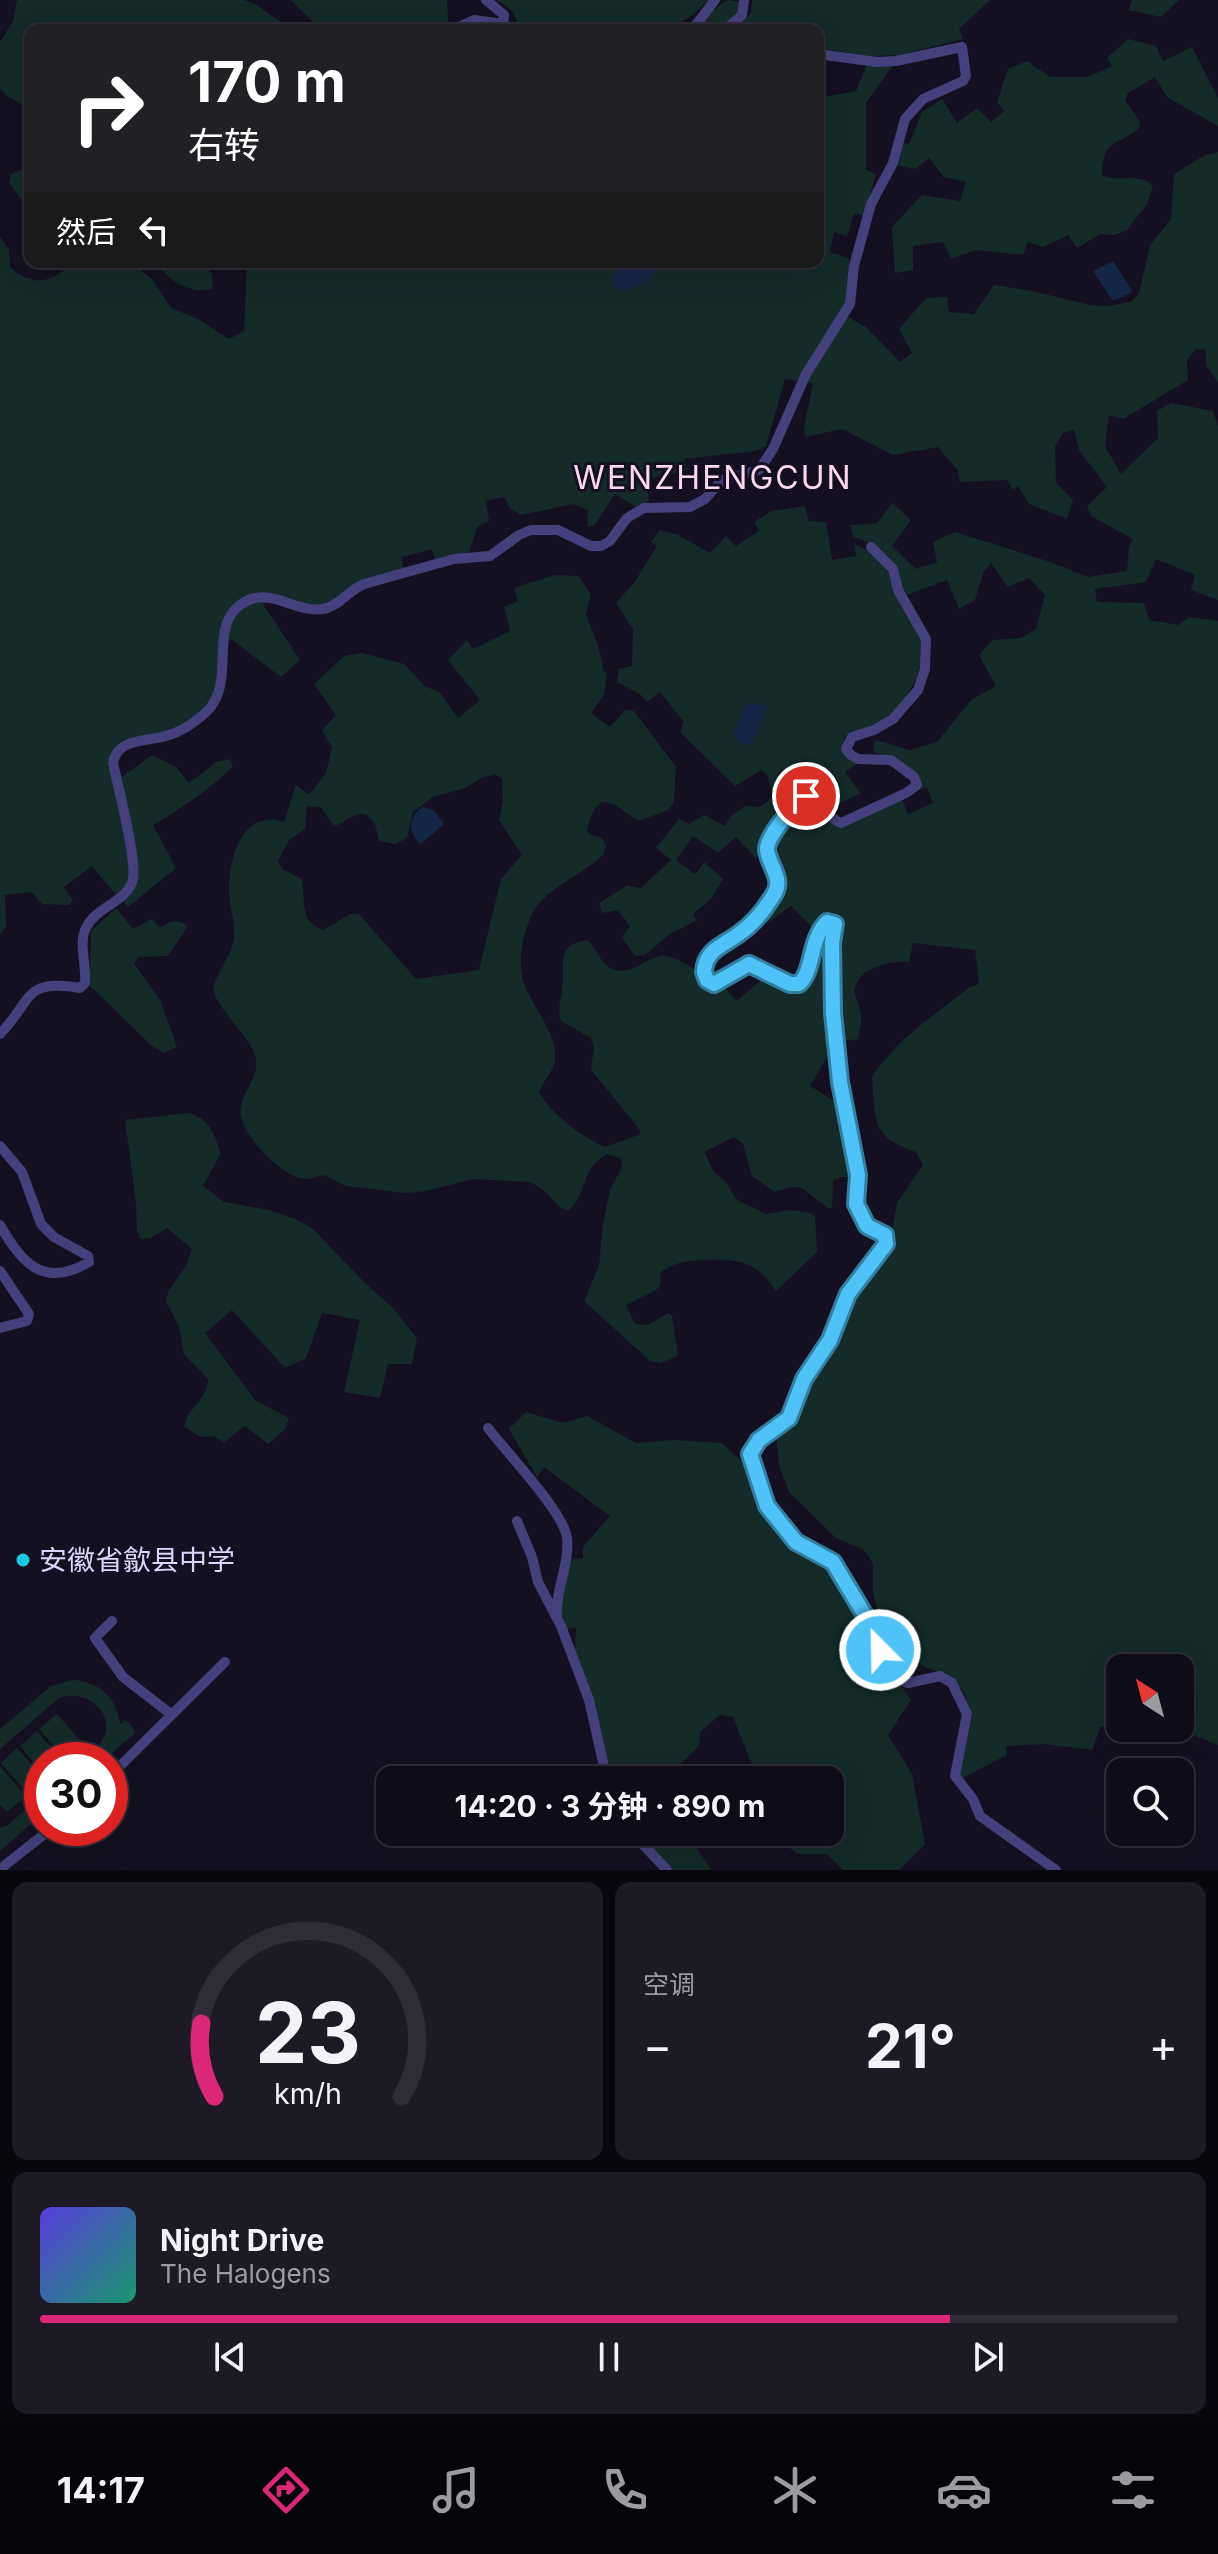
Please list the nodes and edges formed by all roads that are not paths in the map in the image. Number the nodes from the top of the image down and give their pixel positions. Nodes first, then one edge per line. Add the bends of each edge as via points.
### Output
1 (486, 0) edge
2 (715, 0) edge
3 (744, 0) edge
4 (465, 24) edge
5 (503, 24) edge
6 (503, 24) edge
7 (697, 24) edge
8 (732, 24) edge
9 (824, 55) edge
10 (871, 547) dead end
11 (0, 1034) edge
12 (0, 1146) edge
13 (0, 1225) edge
14 (0, 1271) edge
15 (0, 1328) edge
16 (488, 1428) dead end
17 (517, 1521) dead end
18 (558, 1619) junction
19 (112, 1621) dead end
20 (225, 1662) dead end
21 (172, 1715) junction
22 (128, 1758) edge
23 (605, 1766) edge
24 (29, 1846) edge
25 (644, 1846) edge
26 (0, 1869) edge
27 (667, 1870) edge
28 (1056, 1870) edge

1 - 5 street via 504,15
2 - 7 street
3 - 8 street via 742,15
4 - 6 street
9 - 11 street via 896,61 962,47 966,76 923,99 905,119 893,163 871,204 850,304 806,374 759,470 722,480 690,507 644,508 601,546 558,530 531,530 490,556 454,559 364,584 330,608 304,608 263,596 238,606 226,624 224,674 210,708 172,735 128,744 114,756 133,879 85,929 85,983 80,988 39,987
10 - 28 street via 893,569 898,590 926,639 925,669 918,690 893,719 852,737 846,749 858,759 891,760 917,785 841,823 817,797 802,799 768,842 779,882 776,893 747,928 711,953 704,966 705,977 714,984 749,964 799,984 819,931 827,922 835,924 833,1013 858,1175 856,1204 867,1226 886,1238 848,1294 789,1418 755,1444 751,1460 767,1506 796,1542 833,1562 898,1679 908,1683 940,1676 954,1686 967,1714 955,1776 980,1816
12 - 13 street via 22,1172 41,1224 88,1256 89,1262 63,1272 42,1272 18,1256
14 - 15 street via 29,1314 27,1321
16 - 18 street via 530,1477 565,1532
17 - 18 street via 538,1582
18 - 23 street via 589,1700
19 - 21 street via 95,1638 123,1677
20 - 21 street
21 - 22 street
24 - 26 street
25 - 27 street

